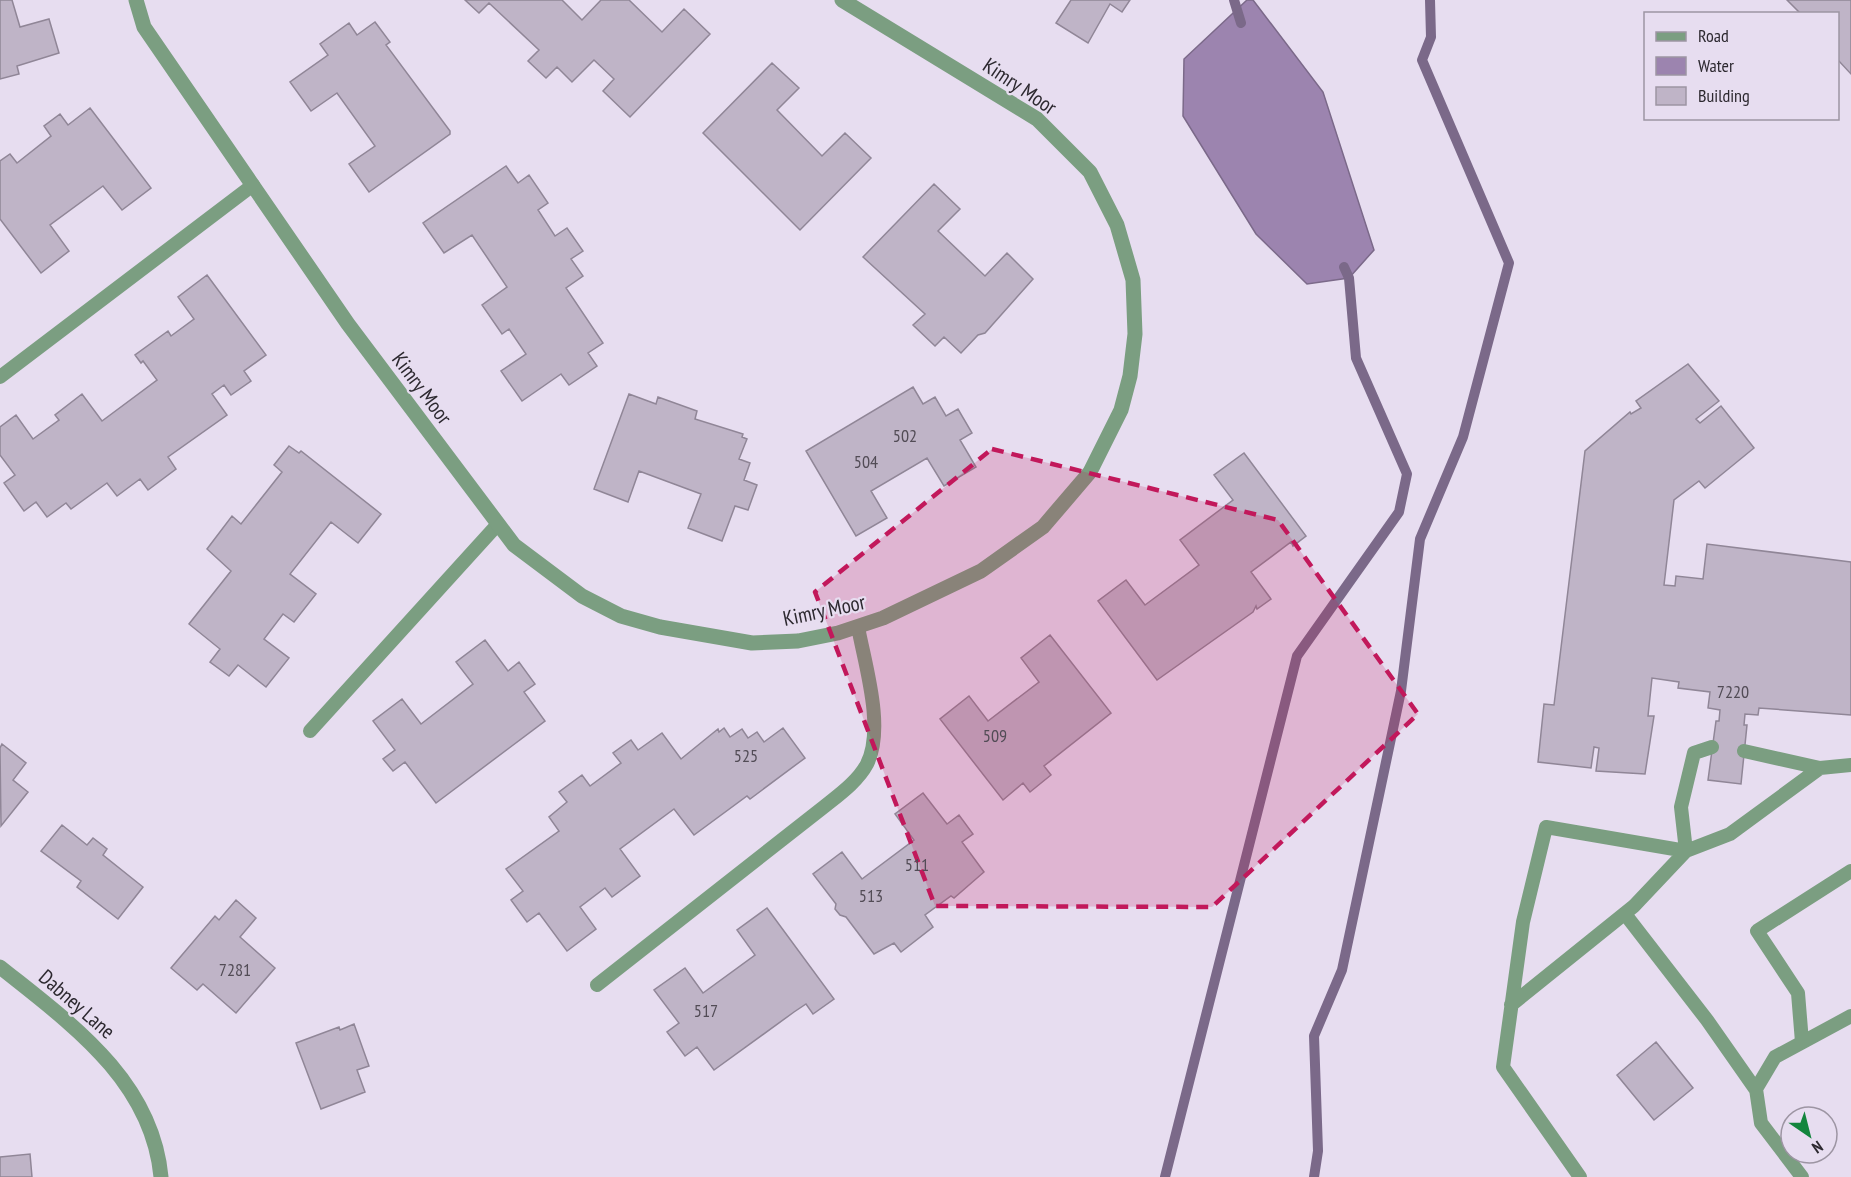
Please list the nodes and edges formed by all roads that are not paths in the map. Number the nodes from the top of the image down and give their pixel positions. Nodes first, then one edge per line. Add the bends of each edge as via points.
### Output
1 (136, 0) edge
2 (842, 0) edge
3 (253, 185) junction
4 (0, 377) edge
5 (498, 524) junction
6 (858, 627) junction
7 (310, 731) dead end
8 (1712, 747) dead end
9 (1744, 751) dead end
10 (1851, 765) edge
11 (1820, 768) junction
12 (1686, 851) junction
13 (1851, 871) edge
14 (1624, 914) junction
15 (0, 967) edge
16 (597, 985) dead end
17 (1511, 1005) junction
18 (1851, 1016) edge
19 (1802, 1042) junction
20 (1756, 1090) junction
21 (161, 1177) edge
22 (1580, 1177) edge
23 (1802, 1177) edge

1 - 3 street, Kimry Moor via 144,27
2 - 6 street, Kimry Moor via 1037,119 1089,172 1117,225 1133,280 1135,334 1121,410 1090,472 1043,527 981,571
3 - 4 lane
3 - 5 street, Kimry Moor via 348,324
5 - 6 street, Kimry Moor via 514,545 582,596 621,616 752,643 798,641
5 - 7 lane
6 - 16 lane via 872,699 874,739 867,763 853,783
8 - 12 lane via 1694,753 1681,807
9 - 11 lane
10 - 11 lane
11 - 12 lane via 1730,834
12 - 14 lane
12 - 17 lane via 1546,827 1523,922
13 - 19 lane via 1757,931 1798,993
14 - 17 lane
14 - 20 lane
15 - 21 street, Dabney Lane via 107,1058 147,1120 158,1151
17 - 22 lane via 1503,1066
18 - 19 lane
19 - 20 lane via 1775,1057
20 - 23 lane via 1761,1123

